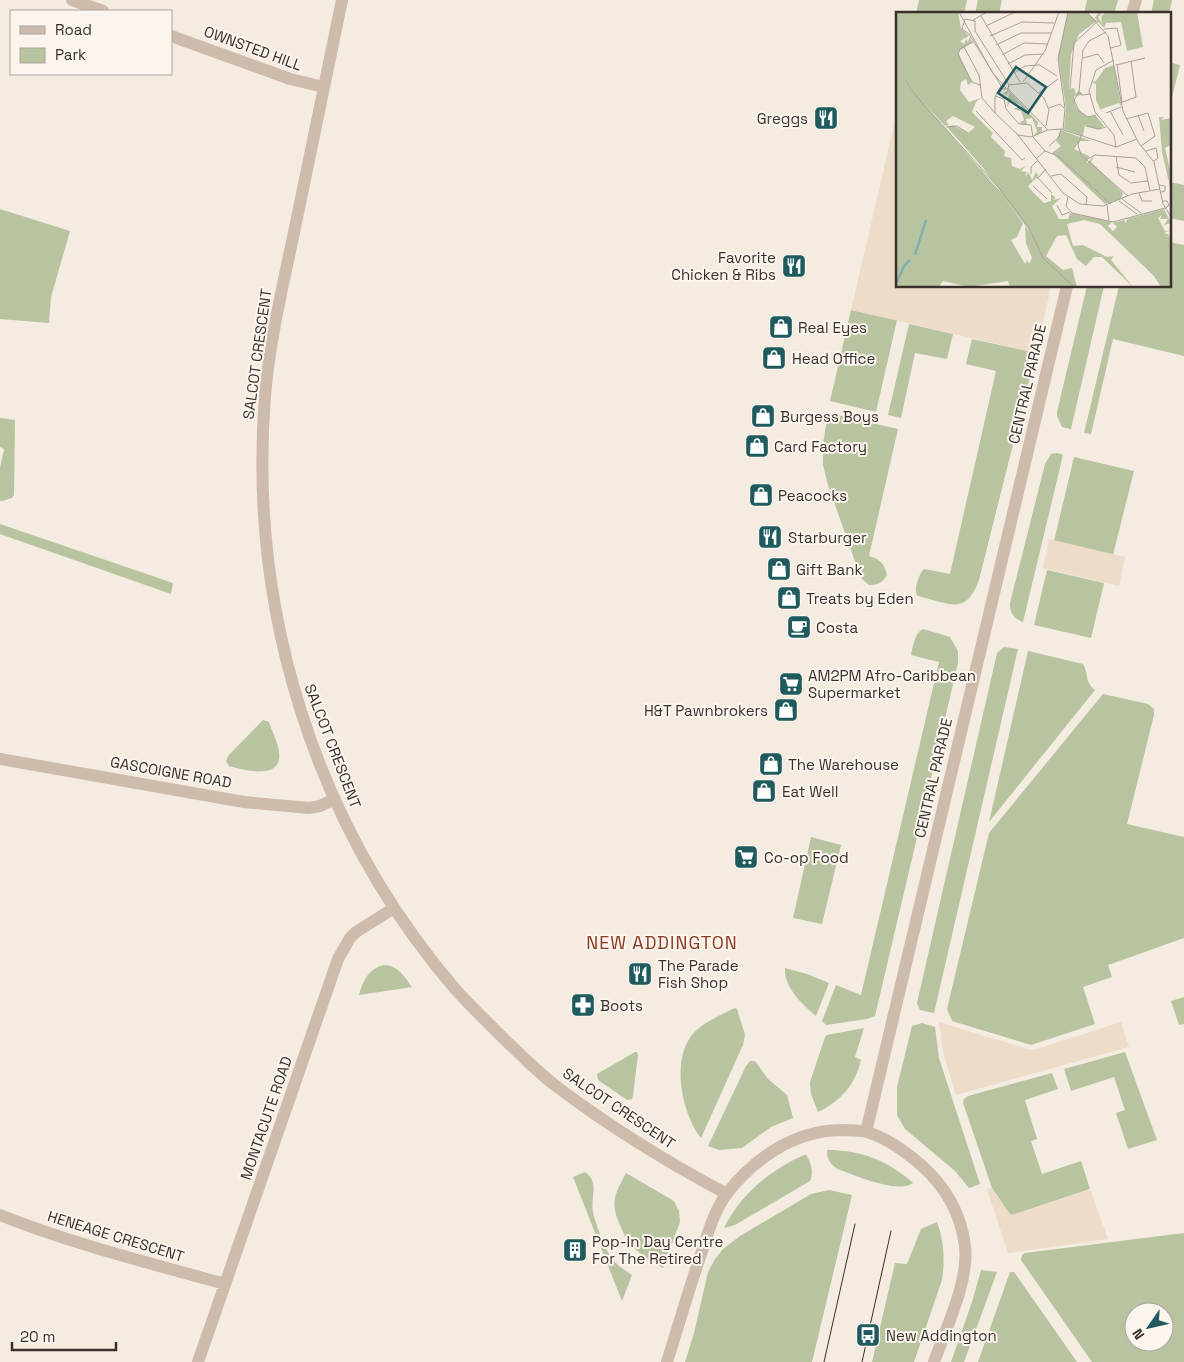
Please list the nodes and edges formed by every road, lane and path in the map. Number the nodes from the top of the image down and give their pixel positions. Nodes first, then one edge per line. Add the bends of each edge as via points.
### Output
1 (72, 0) edge
2 (342, 0) edge
3 (100, 10) edge
4 (172, 36) edge
5 (324, 87) junction
6 (1067, 288) edge
7 (0, 759) edge
8 (335, 799) junction
9 (394, 908) junction
10 (866, 1132) junction
11 (727, 1194) junction
12 (0, 1215) edge
13 (225, 1284) junction
14 (198, 1362) edge
15 (667, 1362) edge
16 (934, 1362) edge

1 - 3 street
2 - 5 street, SALCOT CRESCENT
4 - 5 street, OWNSTED HILL via 290,79
5 - 8 street, SALCOT CRESCENT via 276,313 265,402 262,489 270,582 283,650 314,752
6 - 10 street, CENTRAL PARADE
7 - 8 street, GASCOIGNE ROAD via 244,802 309,808
8 - 9 street, SALCOT CRESCENT
9 - 11 street, SALCOT CRESCENT via 459,993 500,1037 548,1079 634,1140
9 - 13 street, MONTACUTE ROAD via 356,932 338,959
10 - 11 street via 829,1130 795,1139 752,1166
10 - 16 street via 908,1154 932,1175 951,1202 962,1231 965,1247 962,1280
11 - 15 street via 706,1238
12 - 13 street, HENEAGE CRESCENT via 100,1250
13 - 14 street, MONTACUTE ROAD

